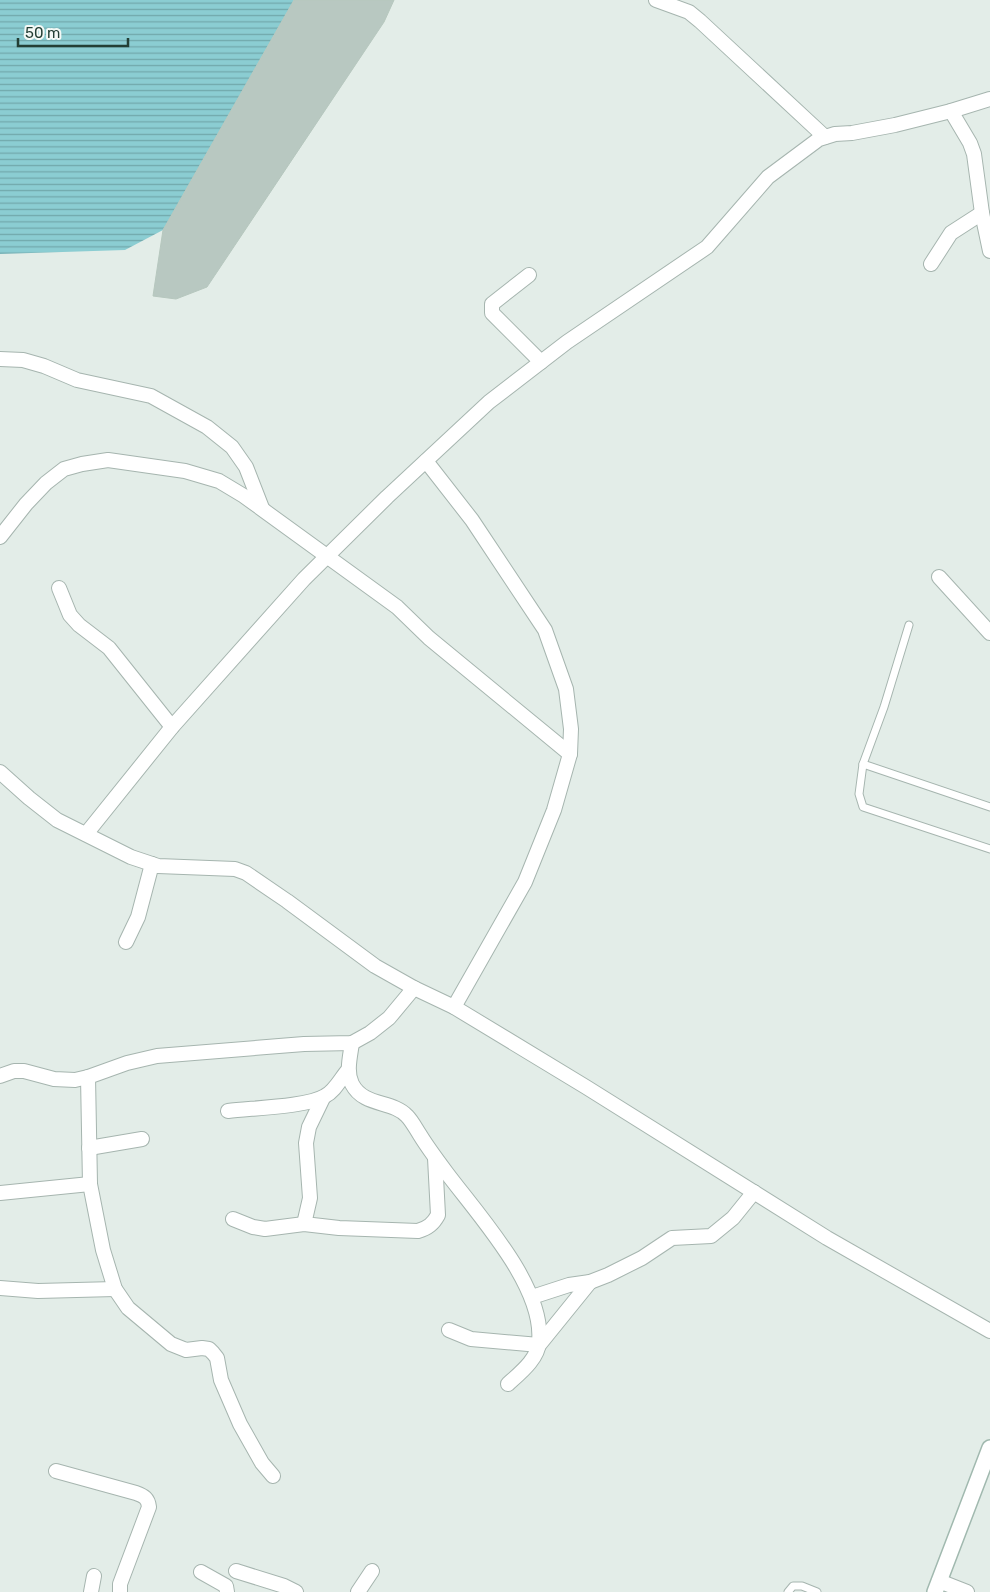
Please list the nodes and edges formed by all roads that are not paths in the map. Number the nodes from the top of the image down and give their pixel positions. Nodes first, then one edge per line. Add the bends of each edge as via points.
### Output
1 (656, 0) edge
2 (990, 99) edge
3 (951, 111) junction
4 (825, 137) junction
5 (982, 213) junction
6 (990, 251) edge
7 (931, 264) dead end
8 (528, 275) dead end
9 (0, 359) edge
10 (541, 362) junction
11 (426, 461) junction
12 (262, 508) junction
13 (0, 537) edge
14 (326, 556) junction
15 (939, 577) dead end
16 (59, 588) dead end
17 (909, 625) dead end
18 (990, 633) edge
19 (172, 727) junction
20 (570, 754) junction
21 (863, 764) junction
22 (0, 772) edge
23 (990, 807) edge
24 (86, 834) junction
25 (990, 849) edge
26 (152, 864) junction
27 (126, 942) dead end
28 (414, 988) junction
29 (454, 1007) junction
30 (352, 1043) junction
31 (348, 1070) junction
32 (0, 1076) edge
33 (88, 1077) junction
34 (323, 1098) junction
35 (228, 1111) dead end
36 (142, 1139) dead end
37 (89, 1148) junction
38 (435, 1157) junction
39 (90, 1184) junction
40 (754, 1192) junction
41 (0, 1194) edge
42 (233, 1219) dead end
43 (304, 1224) junction
44 (590, 1282) junction
45 (0, 1288) edge
46 (115, 1289) junction
47 (532, 1297) junction
48 (448, 1330) dead end
49 (990, 1331) edge
50 (539, 1345) junction
51 (508, 1384) dead end
52 (990, 1448) edge
53 (56, 1471) dead end
54 (273, 1476) dead end
55 (236, 1571) dead end
56 (372, 1571) dead end
57 (201, 1572) dead end
58 (94, 1576) dead end
59 (937, 1587) edge
60 (92, 1592) edge
61 (120, 1592) edge
62 (227, 1592) edge
63 (296, 1592) edge
64 (358, 1592) edge
65 (788, 1592) edge
66 (817, 1592) edge
67 (966, 1592) edge

1 - 4 street via 689,12
2 - 3 street
3 - 4 street
3 - 5 street via 974,154
4 - 10 street via 768,177 708,247
5 - 6 street
5 - 7 street via 951,233
8 - 10 street via 492,304 491,310
9 - 12 street via 23,360 77,380 152,396 207,427 232,447 246,468
10 - 11 street via 489,402
11 - 14 street
11 - 20 street via 472,520 545,630 566,689
12 - 13 street via 219,481 185,471 108,460 64,469 26,504
12 - 14 street
14 - 19 street
14 - 20 street via 397,606 429,638
15 - 18 street
16 - 19 street via 70,615 110,648
17 - 21 lane
19 - 24 street
20 - 29 street via 554,810 525,882
21 - 23 lane
21 - 25 lane via 859,794 864,807
22 - 24 street via 57,820
24 - 26 street
26 - 27 street via 138,917
26 - 28 street via 235,869 246,874 375,966
28 - 29 street
28 - 30 street via 389,1018
29 - 40 street
30 - 31 street
30 - 33 street via 157,1056
31 - 34 street
31 - 38 street via 358,1093 407,1116
32 - 33 street via 24,1071 54,1079
33 - 37 street
34 - 35 street via 300,1104
34 - 43 street via 306,1142 310,1198
36 - 37 street
37 - 39 street
38 - 43 street via 438,1215 428,1228 418,1231
38 - 47 street via 485,1222
39 - 41 street
39 - 46 street via 103,1250
40 - 44 street via 733,1218 711,1236 672,1238 642,1258
40 - 49 street via 827,1238
42 - 43 street via 265,1229
44 - 47 street
44 - 50 street
45 - 46 street via 38,1291
46 - 54 street via 128,1308 170,1344 186,1350 209,1349 213,1353 240,1424
47 - 50 street via 540,1325
48 - 50 street via 471,1339
50 - 51 street via 528,1365
52 - 59 main road
53 - 61 street via 136,1493 148,1500 149,1507 120,1584
55 - 63 street
56 - 64 street
57 - 62 street via 226,1586
58 - 60 street
59 - 67 street
65 - 66 lane via 793,1586

